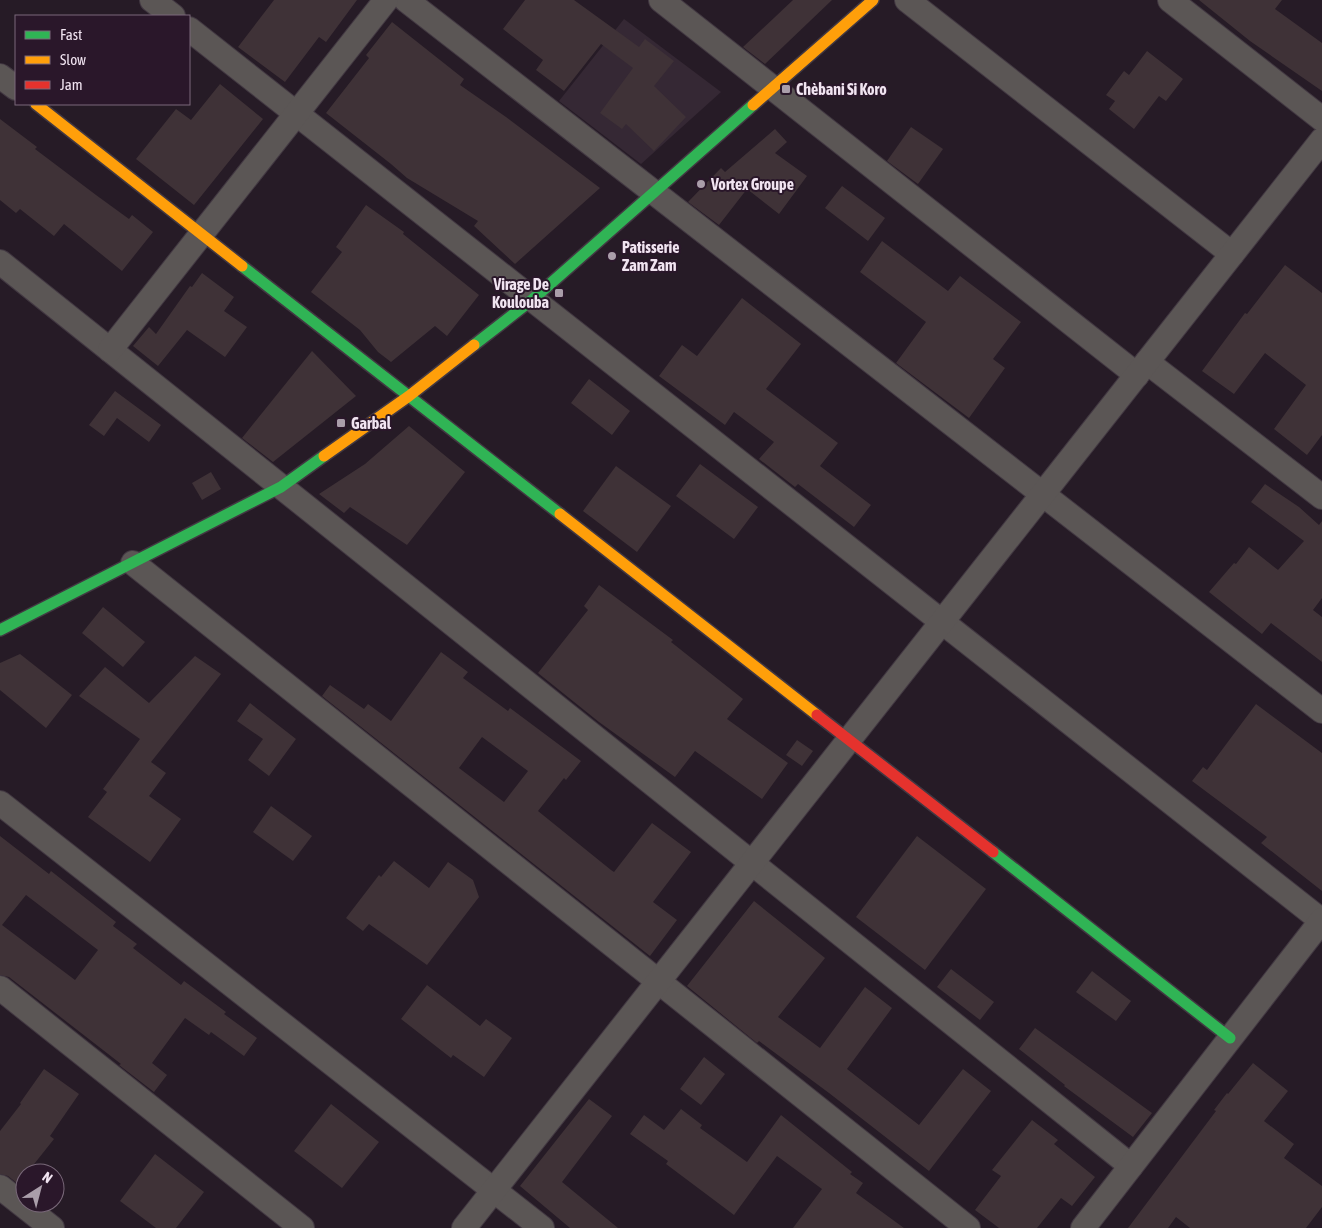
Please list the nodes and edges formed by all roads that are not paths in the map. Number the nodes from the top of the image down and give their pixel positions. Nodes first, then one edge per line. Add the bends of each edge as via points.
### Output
1 (152, 0) edge
2 (386, 0) edge
3 (406, 0) edge
4 (661, 0) edge
5 (873, 0) edge
6 (907, 0) edge
7 (1170, 0) edge
8 (172, 15) edge
9 (190, 30) edge
10 (0, 76) edge
11 (15, 87) edge
12 (773, 88) junction
13 (37, 105) edge
14 (296, 114) junction
15 (1322, 119) edge
16 (1322, 140) edge
17 (654, 193) junction
18 (202, 234) junction
19 (1232, 254) junction
20 (0, 262) edge
21 (533, 299) junction
22 (110, 350) junction
23 (1142, 368) junction
24 (409, 396) junction
25 (281, 487) junction
26 (1042, 494) junction
27 (1322, 497) edge
28 (133, 562) junction
29 (942, 622) junction
30 (0, 630) edge
31 (1322, 712) edge
32 (849, 740) junction
33 (0, 803) edge
34 (752, 863) junction
35 (1322, 920) edge
36 (659, 982) junction
37 (0, 988) edge
38 (1230, 1038) junction
39 (1131, 1166) junction
40 (0, 1187) edge
41 (494, 1190) junction
42 (52, 1228) edge
43 (302, 1228) edge
44 (464, 1228) edge
45 (542, 1228) edge
46 (968, 1228) edge
47 (1083, 1228) edge

1 - 8 street
2 - 14 street
3 - 17 street
4 - 12 street
5 - 12 street
6 - 19 street
7 - 15 street
9 - 14 street
10 - 11 street
12 - 17 street
12 - 23 street
13 - 18 street
14 - 18 street
14 - 21 street
16 - 19 street
17 - 21 street
17 - 26 street
18 - 22 street
18 - 24 street
19 - 23 street
20 - 22 street
21 - 24 street
21 - 29 street
22 - 25 street
23 - 26 street
23 - 27 street
24 - 25 street
24 - 32 street
25 - 28 street
25 - 34 street
26 - 29 street
26 - 31 street
28 - 30 street
28 - 36 street
29 - 32 street
29 - 35 street
32 - 34 street
32 - 38 street
33 - 41 street
34 - 36 street
34 - 39 street
35 - 38 street
36 - 41 street
36 - 46 street
37 - 43 street
38 - 39 street
39 - 47 street
40 - 42 street
41 - 44 street
41 - 45 street

